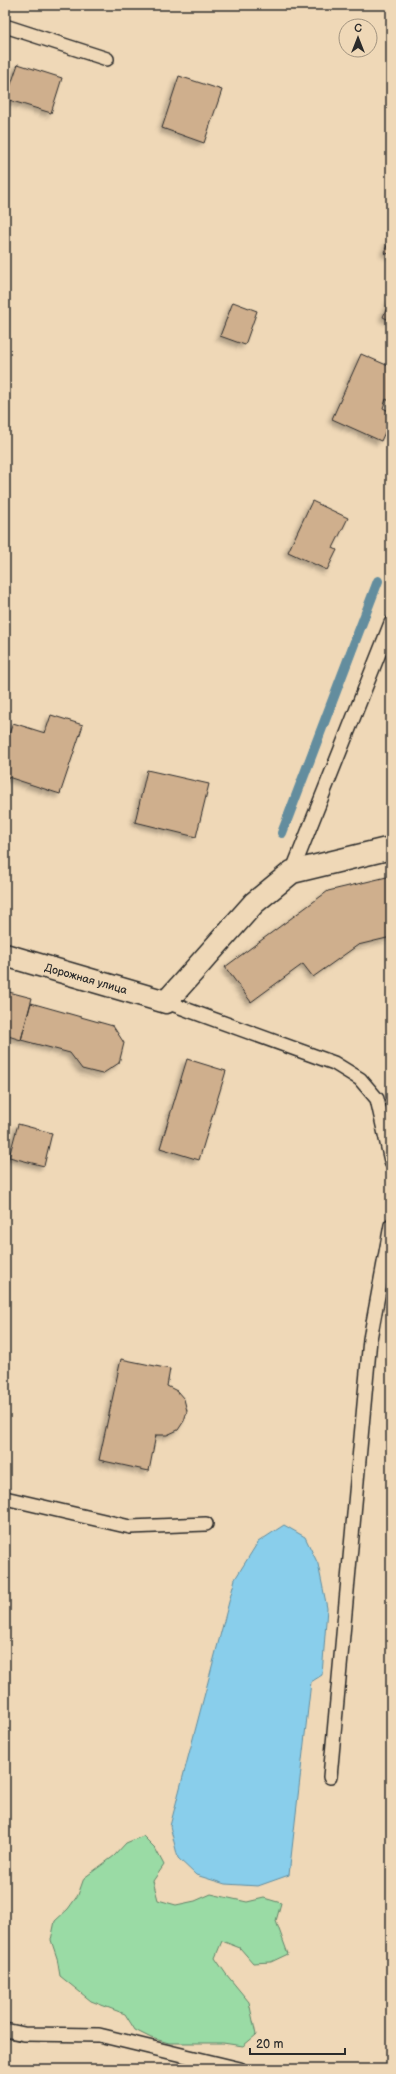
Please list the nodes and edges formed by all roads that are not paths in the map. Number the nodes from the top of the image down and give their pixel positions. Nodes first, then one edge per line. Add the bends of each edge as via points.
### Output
1 (5, 26) edge
2 (108, 59) dead end
3 (391, 623) edge
4 (391, 848) edge
5 (292, 872) junction
6 (5, 955) edge
7 (166, 1002) junction
8 (391, 1161) edge
9 (391, 1225) edge
10 (5, 1498) edge
11 (206, 1524) dead end
12 (330, 1777) dead end
13 (5, 2030) edge
14 (240, 2069) edge

1 - 2 lane
3 - 5 lane
4 - 5 street
5 - 7 street via 254,903
6 - 7 street, Дорожная улица
7 - 8 lane via 334,1063 360,1079 377,1099
9 - 12 lane via 370,1339
10 - 11 lane via 130,1527
13 - 14 lane via 24,2034 98,2035

